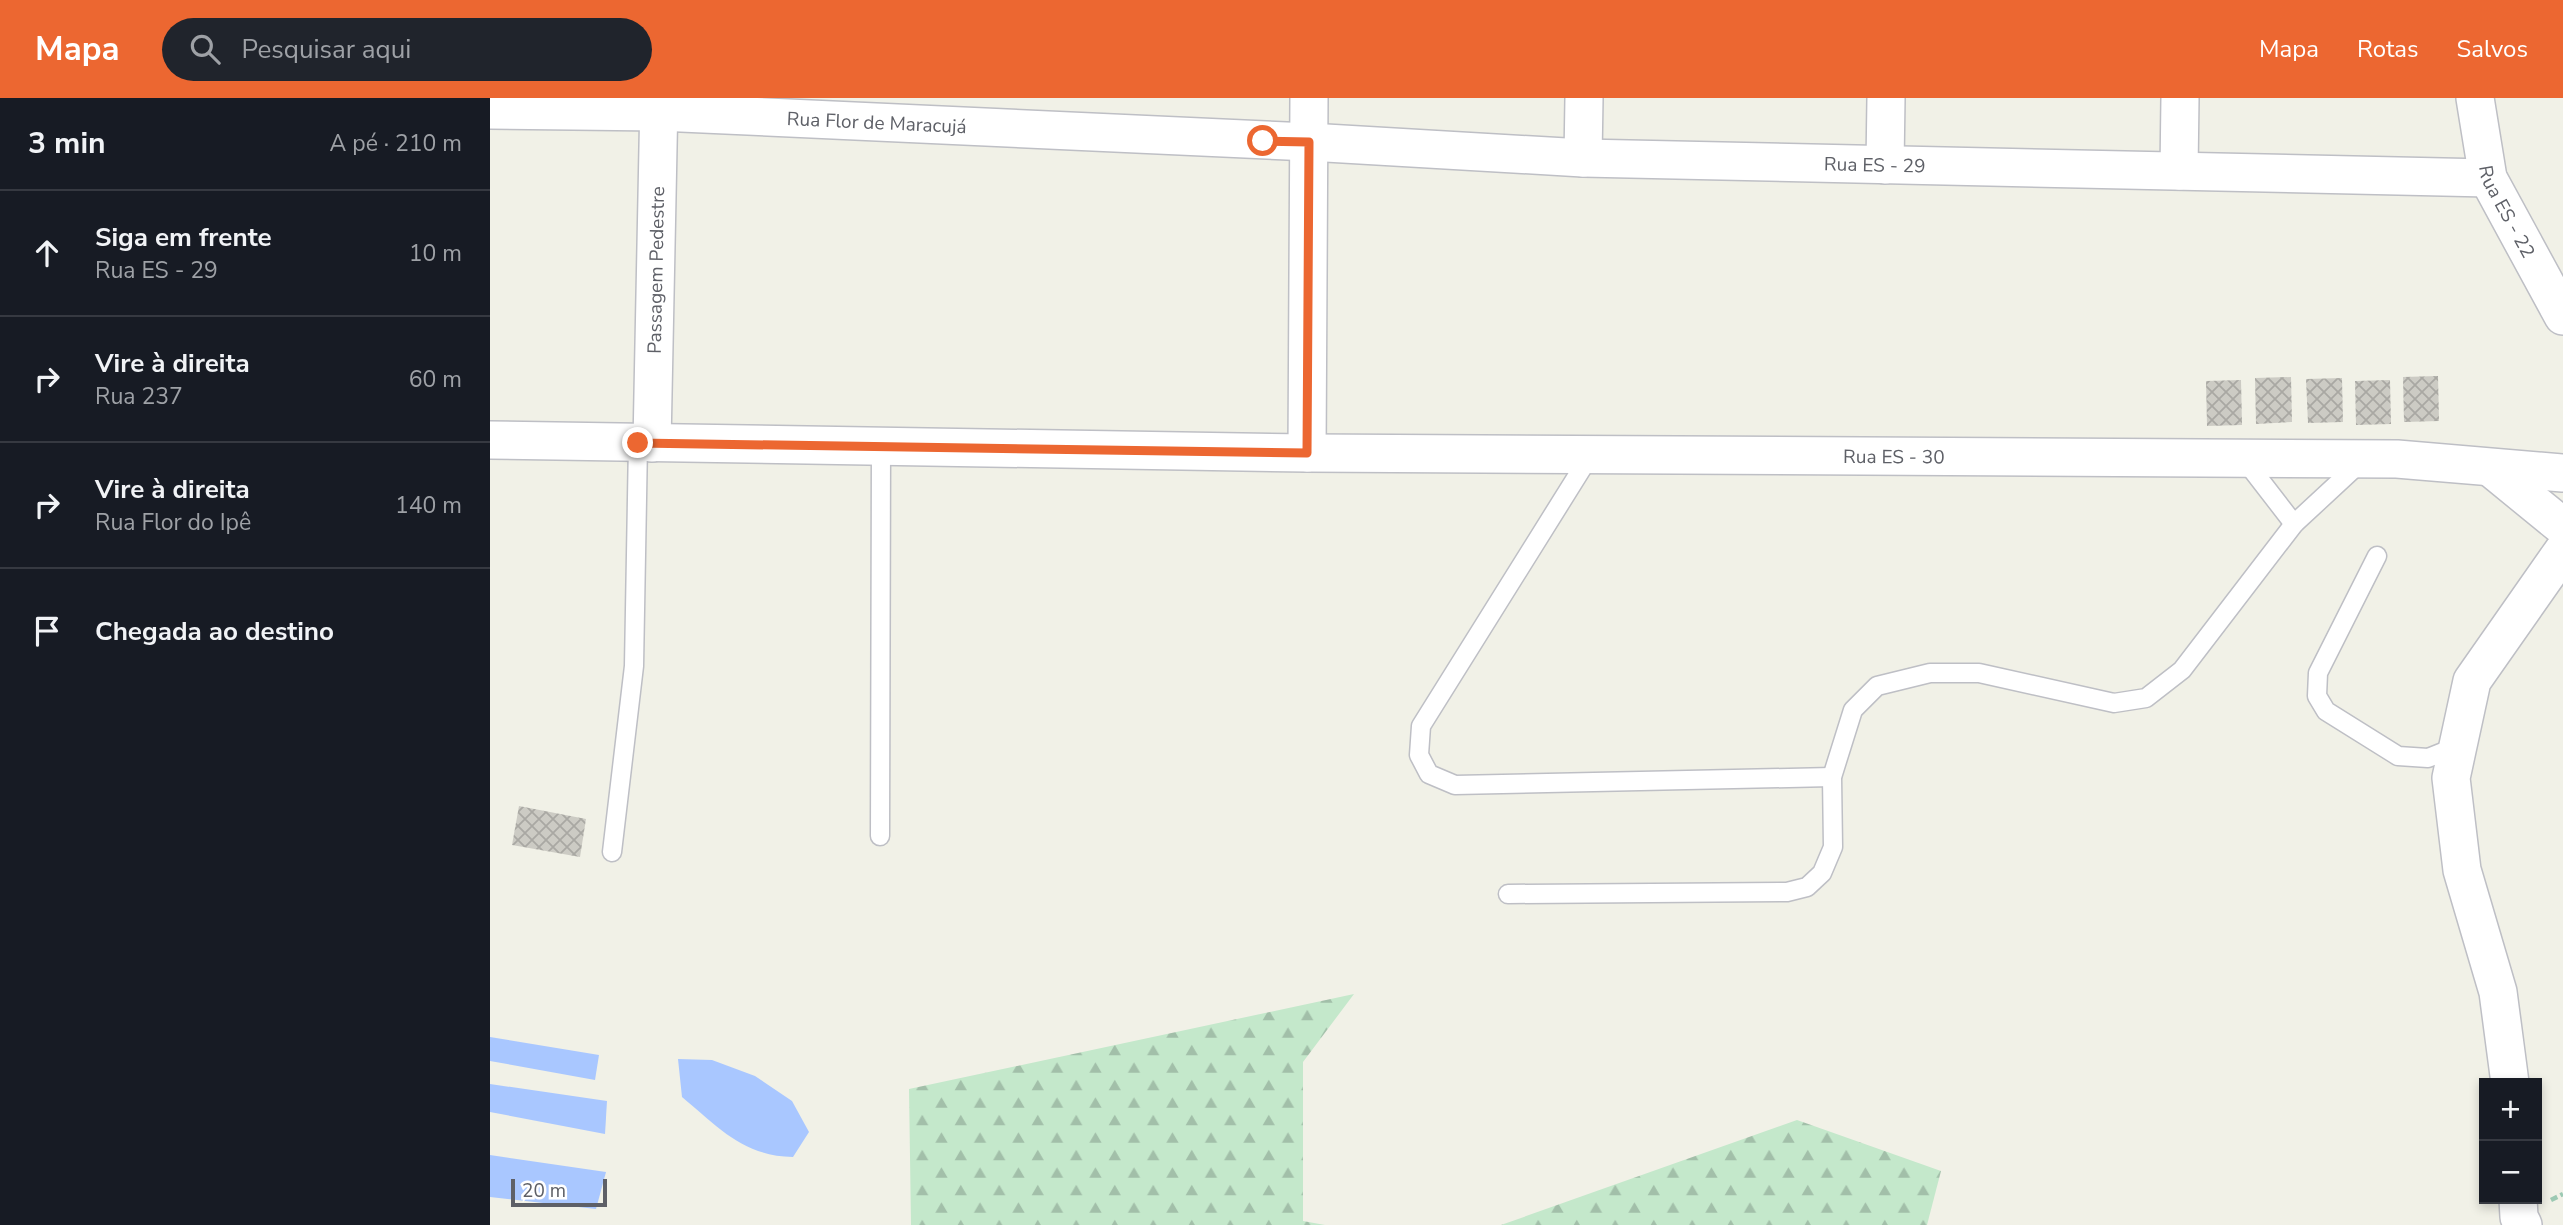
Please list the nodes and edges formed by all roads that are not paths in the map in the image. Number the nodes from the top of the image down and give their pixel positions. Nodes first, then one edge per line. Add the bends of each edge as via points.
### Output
1 (1309, 98) edge
2 (1584, 98) edge
3 (1886, 98) edge
4 (2180, 98) edge
5 (2475, 98) edge
6 (659, 105) edge
7 (490, 110) edge
8 (1263, 141) joint
9 (1309, 142) junction
10 (1583, 158) junction
11 (1885, 165) junction
12 (2179, 171) junction
13 (2488, 178) junction
14 (2563, 316) edge
15 (490, 440) edge
16 (645, 443) junction
17 (881, 446) junction
18 (1302, 452) junction
19 (1591, 454) junction
20 (2242, 458) junction
21 (2364, 458) junction
22 (2491, 468) junction
23 (2563, 474) edge
24 (2294, 524) junction
25 (2563, 527) edge
26 (2377, 556) dead end
27 (2454, 762) junction
28 (1832, 777) junction
29 (880, 836) dead end
30 (612, 852) dead end
31 (1508, 894) dead end
32 (2509, 1078) edge

1 - 9 street
2 - 10 street
3 - 11 street
4 - 12 street
5 - 13 street, Rua ES - 22
6 - 7 street, Rua Flor de Maracujá
6 - 8 street, Rua Flor de Maracujá
6 - 16 street, Passagem Pedestre
8 - 9 street, Rua ES - 29
9 - 10 street, Rua ES - 29
9 - 18 street
10 - 11 street, Rua ES - 29
11 - 12 street, Rua ES - 29
12 - 13 street, Rua ES - 29
13 - 14 street, Rua ES - 22
15 - 16 street, Rua ES - 30
16 - 17 street, Rua ES - 30
16 - 30 lane via 634,666
17 - 18 street, Rua ES - 30
17 - 29 lane
18 - 19 street, Rua ES - 30
19 - 20 street, Rua ES - 30
19 - 28 lane via 1421,726 1419,755 1429,774 1455,785
20 - 21 street, Rua ES - 30
20 - 24 lane
21 - 22 street, Rua ES - 30
21 - 24 lane
22 - 23 street, Rua ES - 30
22 - 25 street
24 - 28 lane via 2182,670 2146,698 2114,703 1979,673 1930,673 1877,686 1853,710
25 - 27 street via 2472,681
26 - 27 lane via 2318,673 2317,696 2326,711 2398,756
27 - 32 street via 2462,870 2498,992
28 - 31 lane via 1833,847 1822,873 1807,887 1787,892

